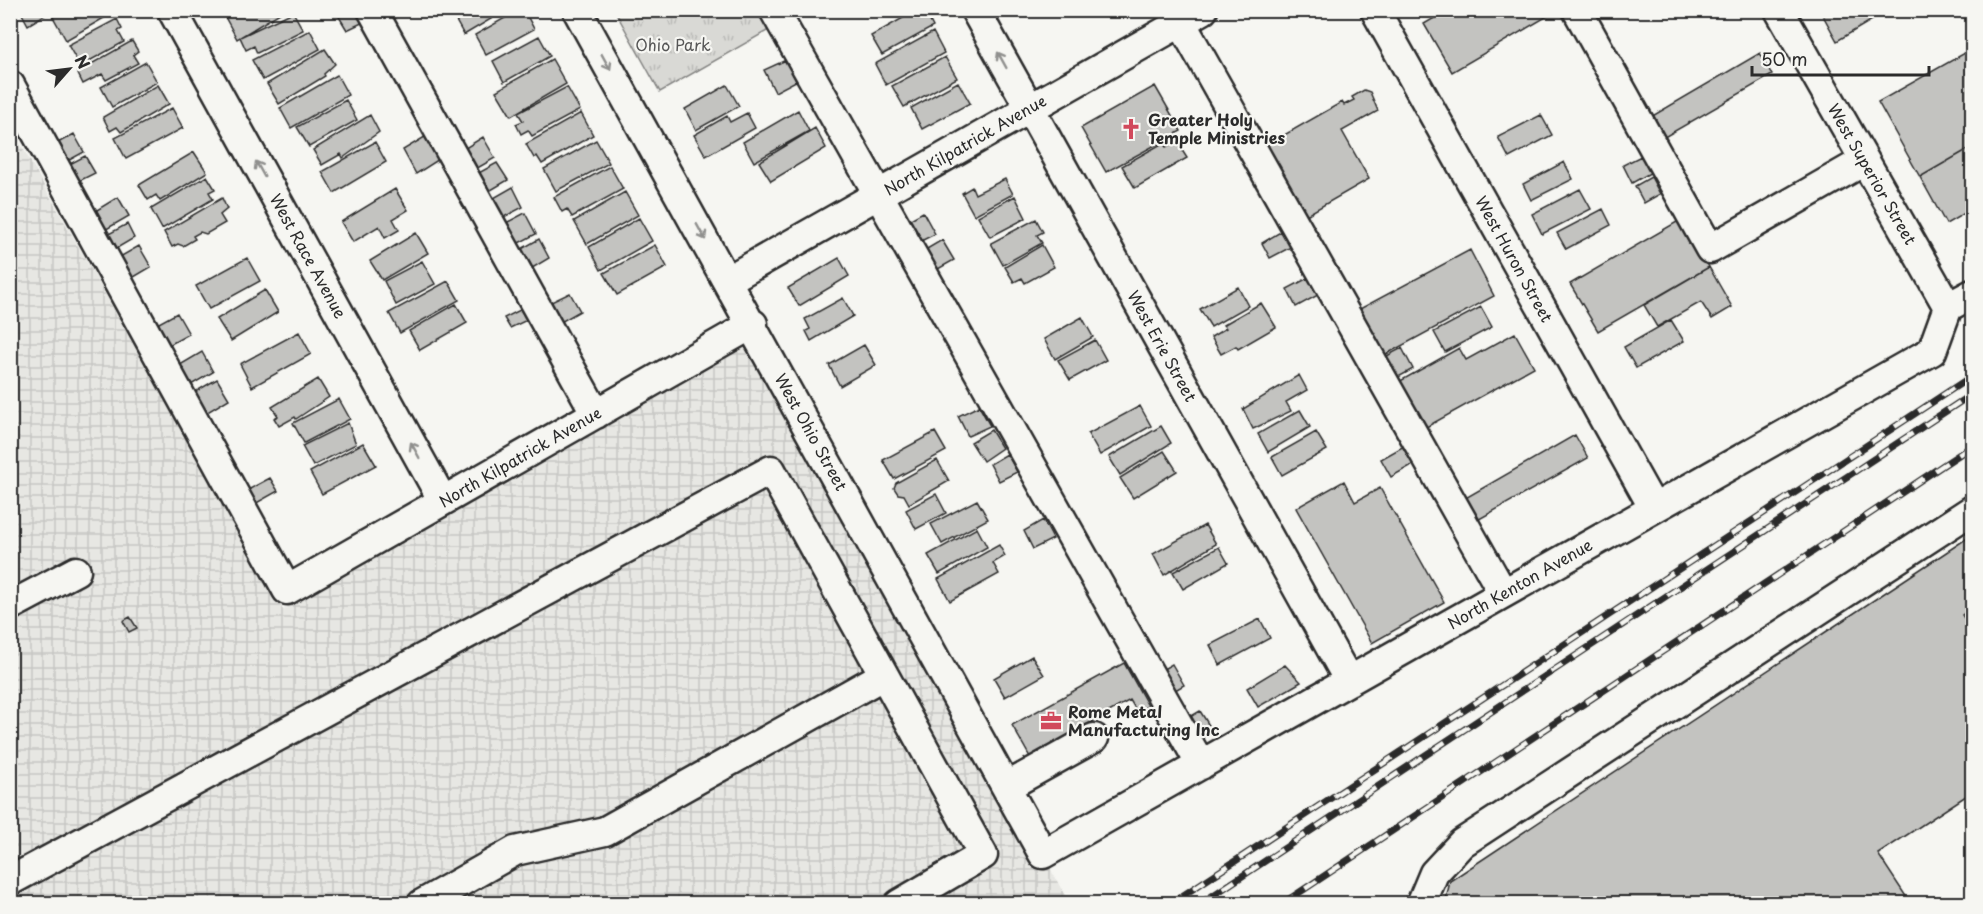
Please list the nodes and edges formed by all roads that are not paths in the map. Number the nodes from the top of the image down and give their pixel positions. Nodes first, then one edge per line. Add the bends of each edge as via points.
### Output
1 (172, 10) edge
2 (372, 10) edge
3 (577, 10) edge
4 (774, 10) edge
5 (975, 10) edge
6 (1375, 10) edge
7 (1577, 10) edge
8 (1779, 10) edge
9 (1186, 15) edge
10 (10, 86) edge
11 (1029, 109) junction
12 (1864, 161) junction
13 (878, 195) junction
14 (728, 280) junction
15 (1960, 300) edge
16 (753, 324) junction
17 (596, 414) junction
18 (443, 501) junction
19 (1653, 507) junction
20 (1972, 510) edge
21 (76, 571) dead end
22 (1503, 593) junction
23 (10, 606) edge
24 (884, 675) junction
25 (1349, 681) junction
26 (1094, 738) dead end
27 (1201, 765) junction
28 (1006, 787) junction
29 (1043, 855) joint
30 (10, 881) edge
31 (422, 903) edge
32 (899, 903) edge
33 (1420, 903) edge

18 -> 1 street, West Race Avenue
2 - 17 street
3 -> 14 street, West Ohio Street
4 - 13 street
11 -> 5 street, West Erie Street
6 - 19 street, West Huron Street
7 - 12 street via 1710,249
8 - 12 street, West Superior Street
9 - 11 street, North Kilpatrick Avenue
9 - 22 street
10 - 18 street, North Kilpatrick Avenue via 287,590
11 - 13 street, North Kilpatrick Avenue
11 - 25 street, West Erie Street
12 - 15 street, West Superior Street
13 - 14 street, North Kilpatrick Avenue
13 - 27 street
14 - 16 street, West Ohio Street
15 - 19 street, North Kenton Avenue via 1932,351
16 - 17 street, North Kilpatrick Avenue
16 - 28 street, West Ohio Street
17 - 18 street, North Kilpatrick Avenue
19 - 22 street, North Kenton Avenue
20 - 33 street via 1462,843 1434,873
21 - 23 street
22 - 25 street, North Kenton Avenue
24 - 30 street via 771,470
24 - 31 street via 605,831 515,851
24 - 32 street via 983,855
25 - 27 street, North Kenton Avenue
26 - 28 street
27 - 29 street, North Kenton Avenue
28 - 29 street, West Ohio Street

